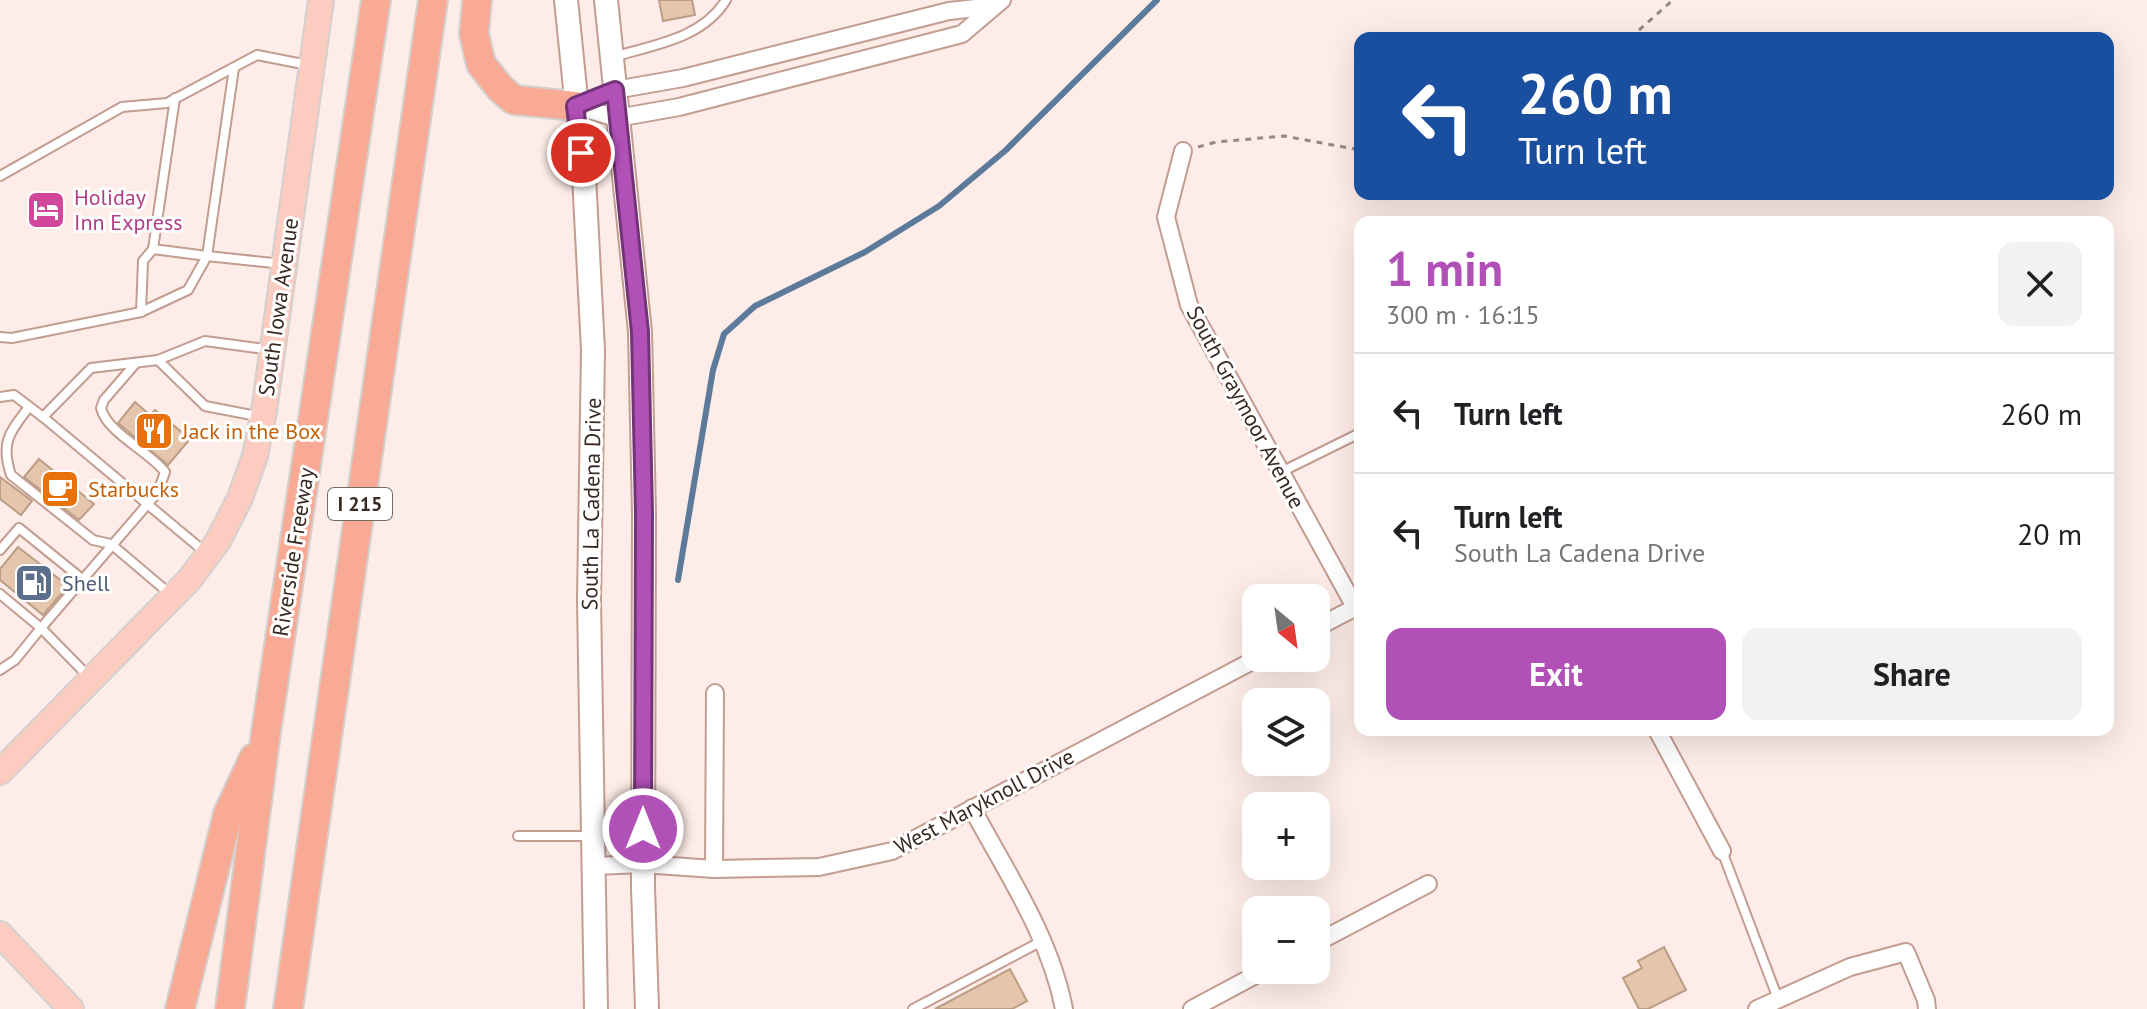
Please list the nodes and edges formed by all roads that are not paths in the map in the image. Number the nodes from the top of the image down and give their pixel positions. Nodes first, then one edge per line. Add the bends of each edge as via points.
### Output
1 (321, 0) edge
2 (376, 0) edge
3 (433, 0) edge
4 (477, 0) edge
5 (566, 0) edge
6 (606, 0) edge
7 (726, 0) edge
8 (999, 3) edge
9 (612, 57) junction
10 (312, 65) junction
11 (234, 68) junction
12 (615, 90) junction
13 (175, 98) junction
14 (575, 106) junction
15 (617, 118) junction
16 (1183, 151) road end
17 (0, 176) edge
18 (153, 249) junction
19 (207, 256) junction
20 (284, 264) junction
21 (141, 312) junction
22 (0, 337) edge
23 (272, 350) junction
24 (158, 360) junction
25 (136, 363) junction
26 (0, 397) edge
27 (29, 407) junction
28 (43, 417) junction
29 (263, 417) junction
30 (1354, 436) edge
31 (1281, 472) junction
32 (146, 503) junction
33 (111, 544) junction
34 (0, 550) edge
35 (208, 555) junction
36 (82, 579) junction
37 (0, 594) edge
38 (174, 597) junction
39 (1354, 599) edge
40 (1354, 608) edge
41 (1330, 621) edge
42 (41, 628) junction
43 (1242, 666) edge
44 (0, 670) edge
45 (90, 679) junction
46 (715, 693) dead end
47 (266, 732) junction
48 (1660, 736) edge
49 (0, 772) edge
50 (972, 808) junction
51 (518, 836) dead end
52 (593, 836) junction
53 (1722, 851) joint
54 (643, 864) junction
55 (594, 866) junction
56 (714, 869) junction
57 (1428, 884) dead end
58 (0, 934) edge
59 (1330, 936) edge
60 (1043, 941) junction
61 (1242, 982) edge
62 (1778, 999) junction
63 (71, 1009) edge
64 (180, 1009) edge
65 (230, 1009) edge
66 (288, 1009) edge
67 (596, 1009) edge
68 (647, 1009) edge
69 (913, 1009) edge
70 (1064, 1009) edge
71 (1192, 1009) edge
72 (1757, 1009) edge
73 (1927, 1009) edge

1 - 10 main road, South Iowa Avenue
2 - 47 highway, Riverside Freeway / I 215
3 - 66 highway, I 215
4 - 14 highway via 474,34 481,64 500,88 514,100
5 - 14 main road, South La Cadena Drive
6 - 9 main road
7 - 9 lane via 687,35
8 - 12 street
8 - 15 street via 962,34
9 - 12 main road
10 - 11 lane via 257,55
10 - 20 main road, South Iowa Avenue
11 - 13 lane
11 - 19 lane
12 - 14 street
12 - 15 main road
13 - 17 lane via 122,107
13 - 18 lane
14 - 15 street
14 - 52 main road, South La Cadena Drive via 593,350
15 - 54 main road via 640,332
16 - 31 street, South Graymoor Avenue via 1166,217 1189,305
18 - 19 lane
18 - 21 lane via 143,261
19 - 20 lane
19 - 21 lane via 188,290
20 - 23 main road, South Iowa Avenue
21 - 22 lane
23 - 24 lane via 205,341
23 - 29 main road, South Iowa Avenue
24 - 25 lane
24 - 29 lane via 205,406
25 - 28 lane via 91,368
25 - 32 lane via 101,408 107,422 165,472 158,492
26 - 27 lane via 14,395
27 - 28 lane
27 - 33 lane via 5,442 11,475 93,540
28 - 32 lane
29 - 35 main road, South Iowa Avenue via 240,498
30 - 31 lane
31 - 39 street, South Graymoor Avenue
32 - 33 lane
32 - 35 lane
33 - 36 lane
33 - 38 lane
34 - 36 lane via 19,528
35 - 38 main road, South Iowa Avenue
36 - 42 lane
37 - 42 lane
38 - 45 main road, South Iowa Avenue
40 - 41 street
42 - 44 lane
42 - 45 lane
43 - 50 street, West Maryknoll Drive
45 - 49 main road, South Iowa Avenue
46 - 56 street
47 - 64 highway via 228,814
47 - 65 highway, Riverside Freeway / I 215
48 - 53 street
50 - 56 street, West Maryknoll Drive via 892,851 819,867
50 - 60 street
51 - 52 lane
52 - 55 main road, South La Cadena Drive
53 - 62 lane
54 - 55 street, West Maryknoll Drive
54 - 56 street, West Maryknoll Drive
54 - 68 main road
55 - 67 main road, South La Cadena Drive
57 - 59 street
58 - 63 main road
60 - 69 lane
60 - 70 street
61 - 71 street
62 - 72 street
62 - 73 street via 1850,967 1906,952

